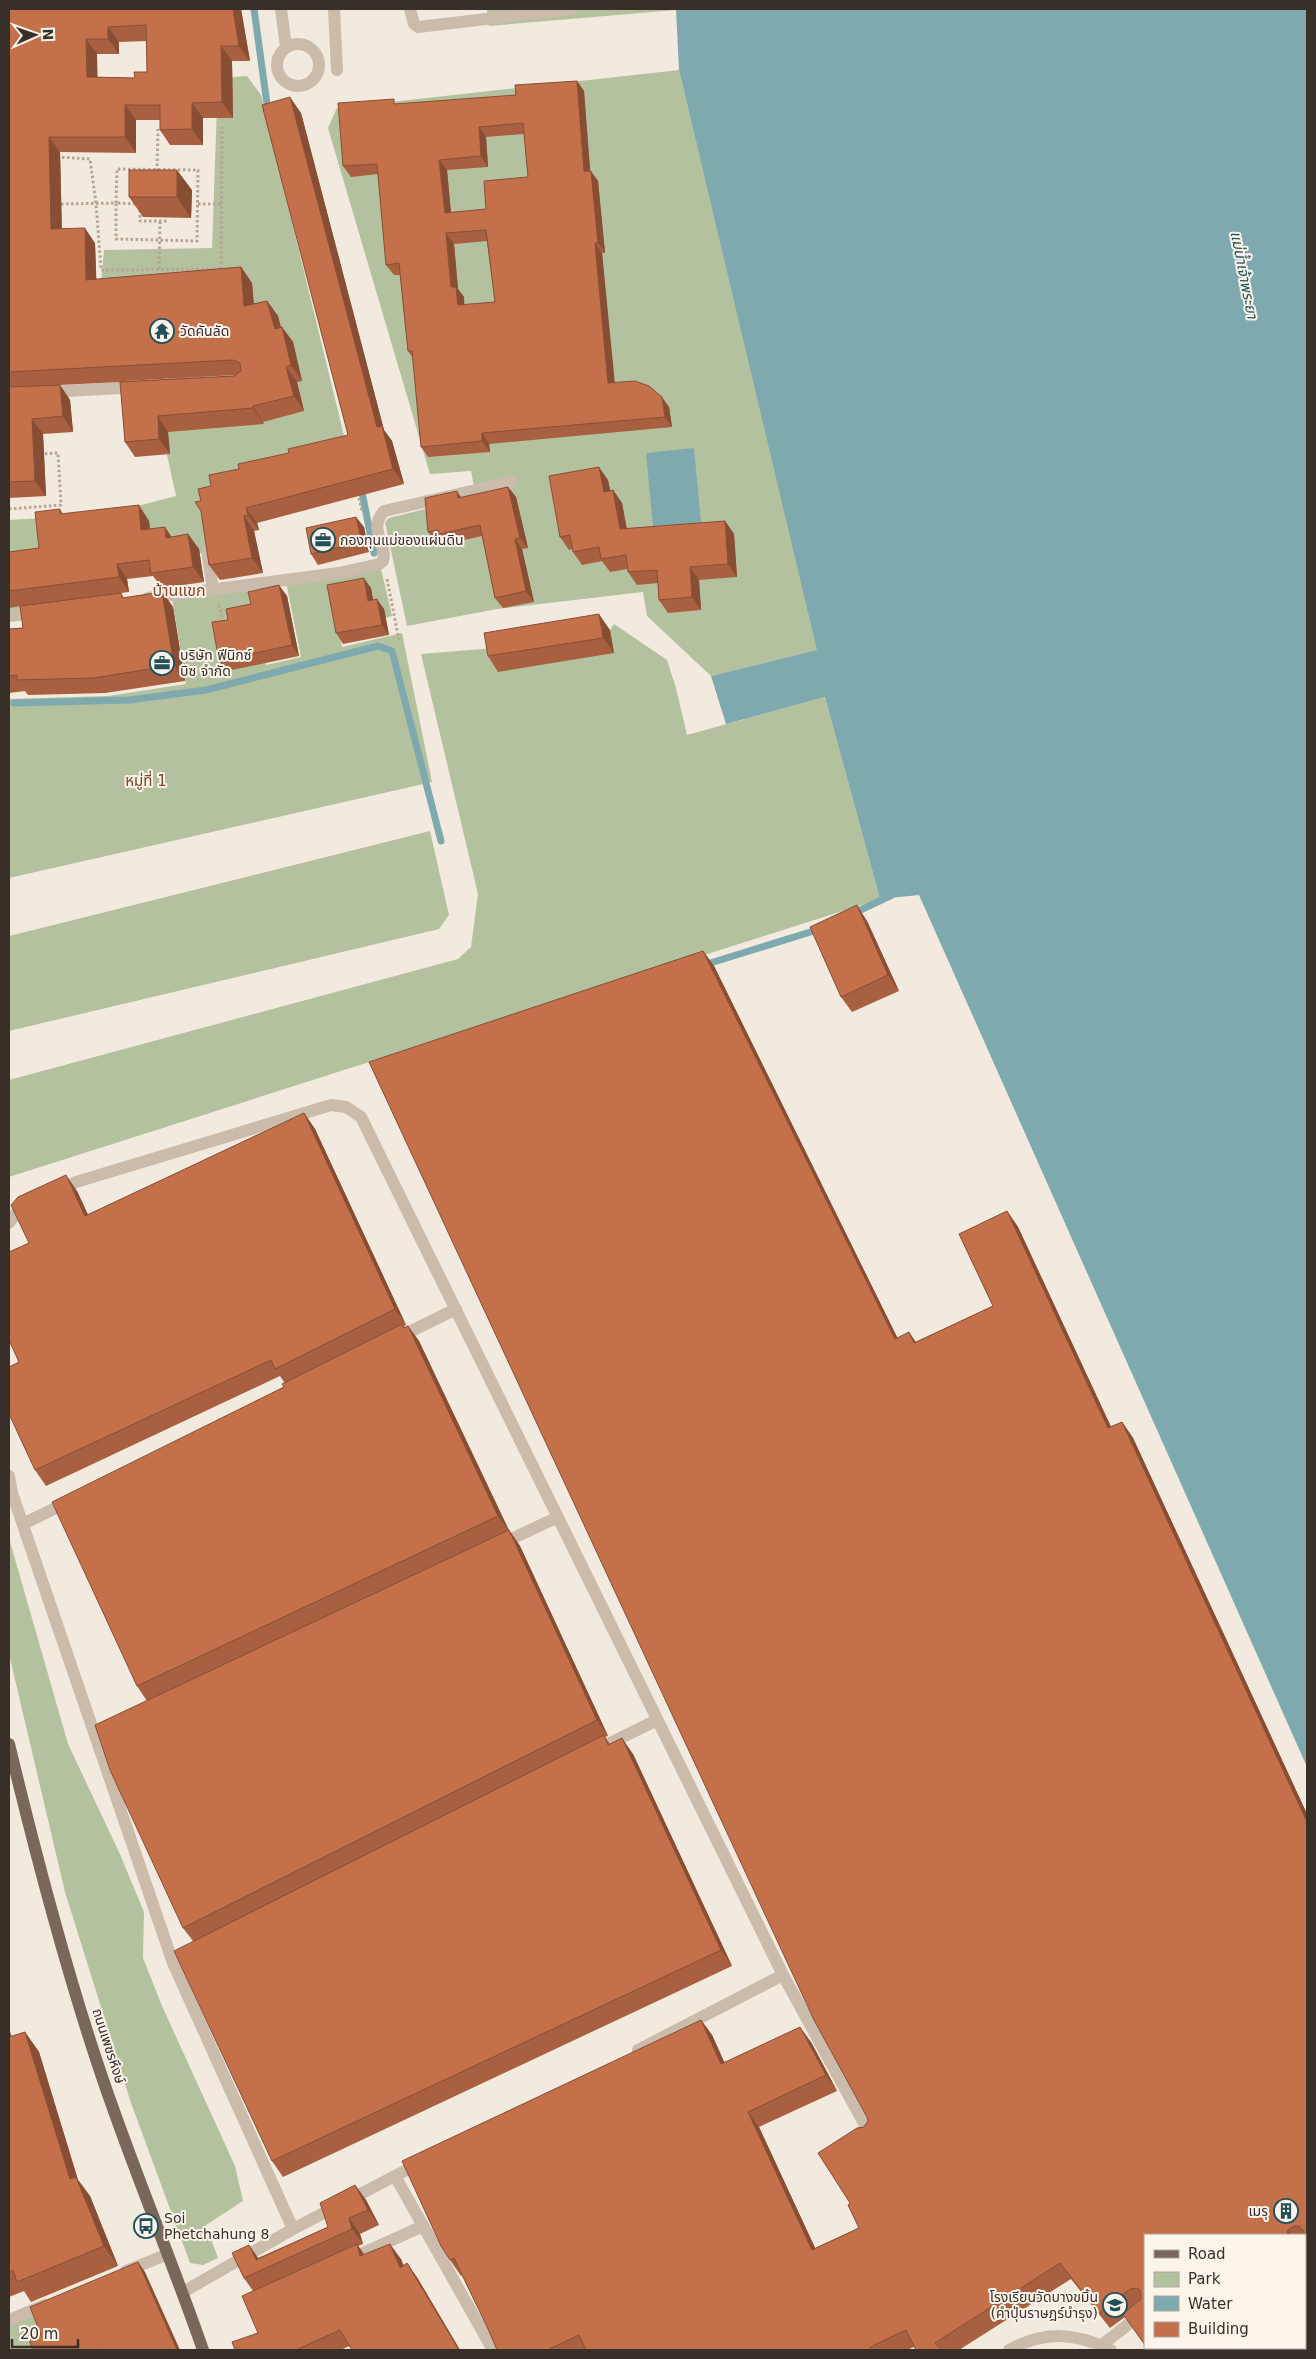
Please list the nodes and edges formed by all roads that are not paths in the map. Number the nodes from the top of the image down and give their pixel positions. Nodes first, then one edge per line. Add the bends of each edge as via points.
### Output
1 (281, 9) edge
2 (334, 9) edge
3 (410, 9) edge
4 (571, 9) edge
5 (286, 47) dead end
6 (337, 70) dead end
7 (147, 386) edge
8 (37, 393) edge
9 (511, 482) dead end
10 (205, 537) edge
11 (215, 594) junction
12 (138, 599) edge
13 (45, 612) edge
14 (9, 616) edge
15 (9, 1223) edge
16 (456, 1309) junction
17 (385, 1344) edge
18 (9, 1476) edge
19 (76, 1498) edge
20 (558, 1517) junction
21 (23, 1524) junction
22 (487, 1551) edge
23 (657, 1720) junction
24 (9, 1744) edge
25 (586, 1755) edge
26 (783, 1975) junction
27 (624, 2057) edge
28 (871, 2136) edge
29 (430, 2158) edge
30 (395, 2176) junction
31 (423, 2226) junction
32 (293, 2229) junction
33 (168, 2254) junction
34 (334, 2266) edge
35 (110, 2277) edge
36 (183, 2292) junction
37 (59, 2299) edge
38 (1144, 2311) edge
39 (9, 2320) edge
40 (1107, 2348) edge
41 (203, 2350) edge
42 (493, 2350) edge
43 (1009, 2350) edge

1 - 5 street
2 - 6 street
3 - 4 street via 418,27
7 - 8 street
9 - 11 street via 384,511 376,526 383,561 339,573
10 - 11 street
11 - 12 street
13 - 14 street
15 - 16 street via 24,1206 76,1182 332,1105 346,1107 361,1116
16 - 17 street
16 - 20 street
18 - 21 street
19 - 21 street
20 - 22 street
20 - 23 street
21 - 32 street via 100,1732 177,1961
23 - 25 street
23 - 26 street
24 - 33 main road, ถนนเพชรหึงษ์ via 31,1836 98,2064
26 - 27 street
26 - 28 street
29 - 30 street
30 - 31 street
30 - 32 street
31 - 34 street
31 - 42 street
32 - 36 street
33 - 35 street
33 - 36 main road, ถนนเพชรหึงษ์
36 - 41 main road, ถนนเพชรหึงษ์
37 - 39 street
38 - 40 street
40 - 43 street via 1076,2336 1039,2337

